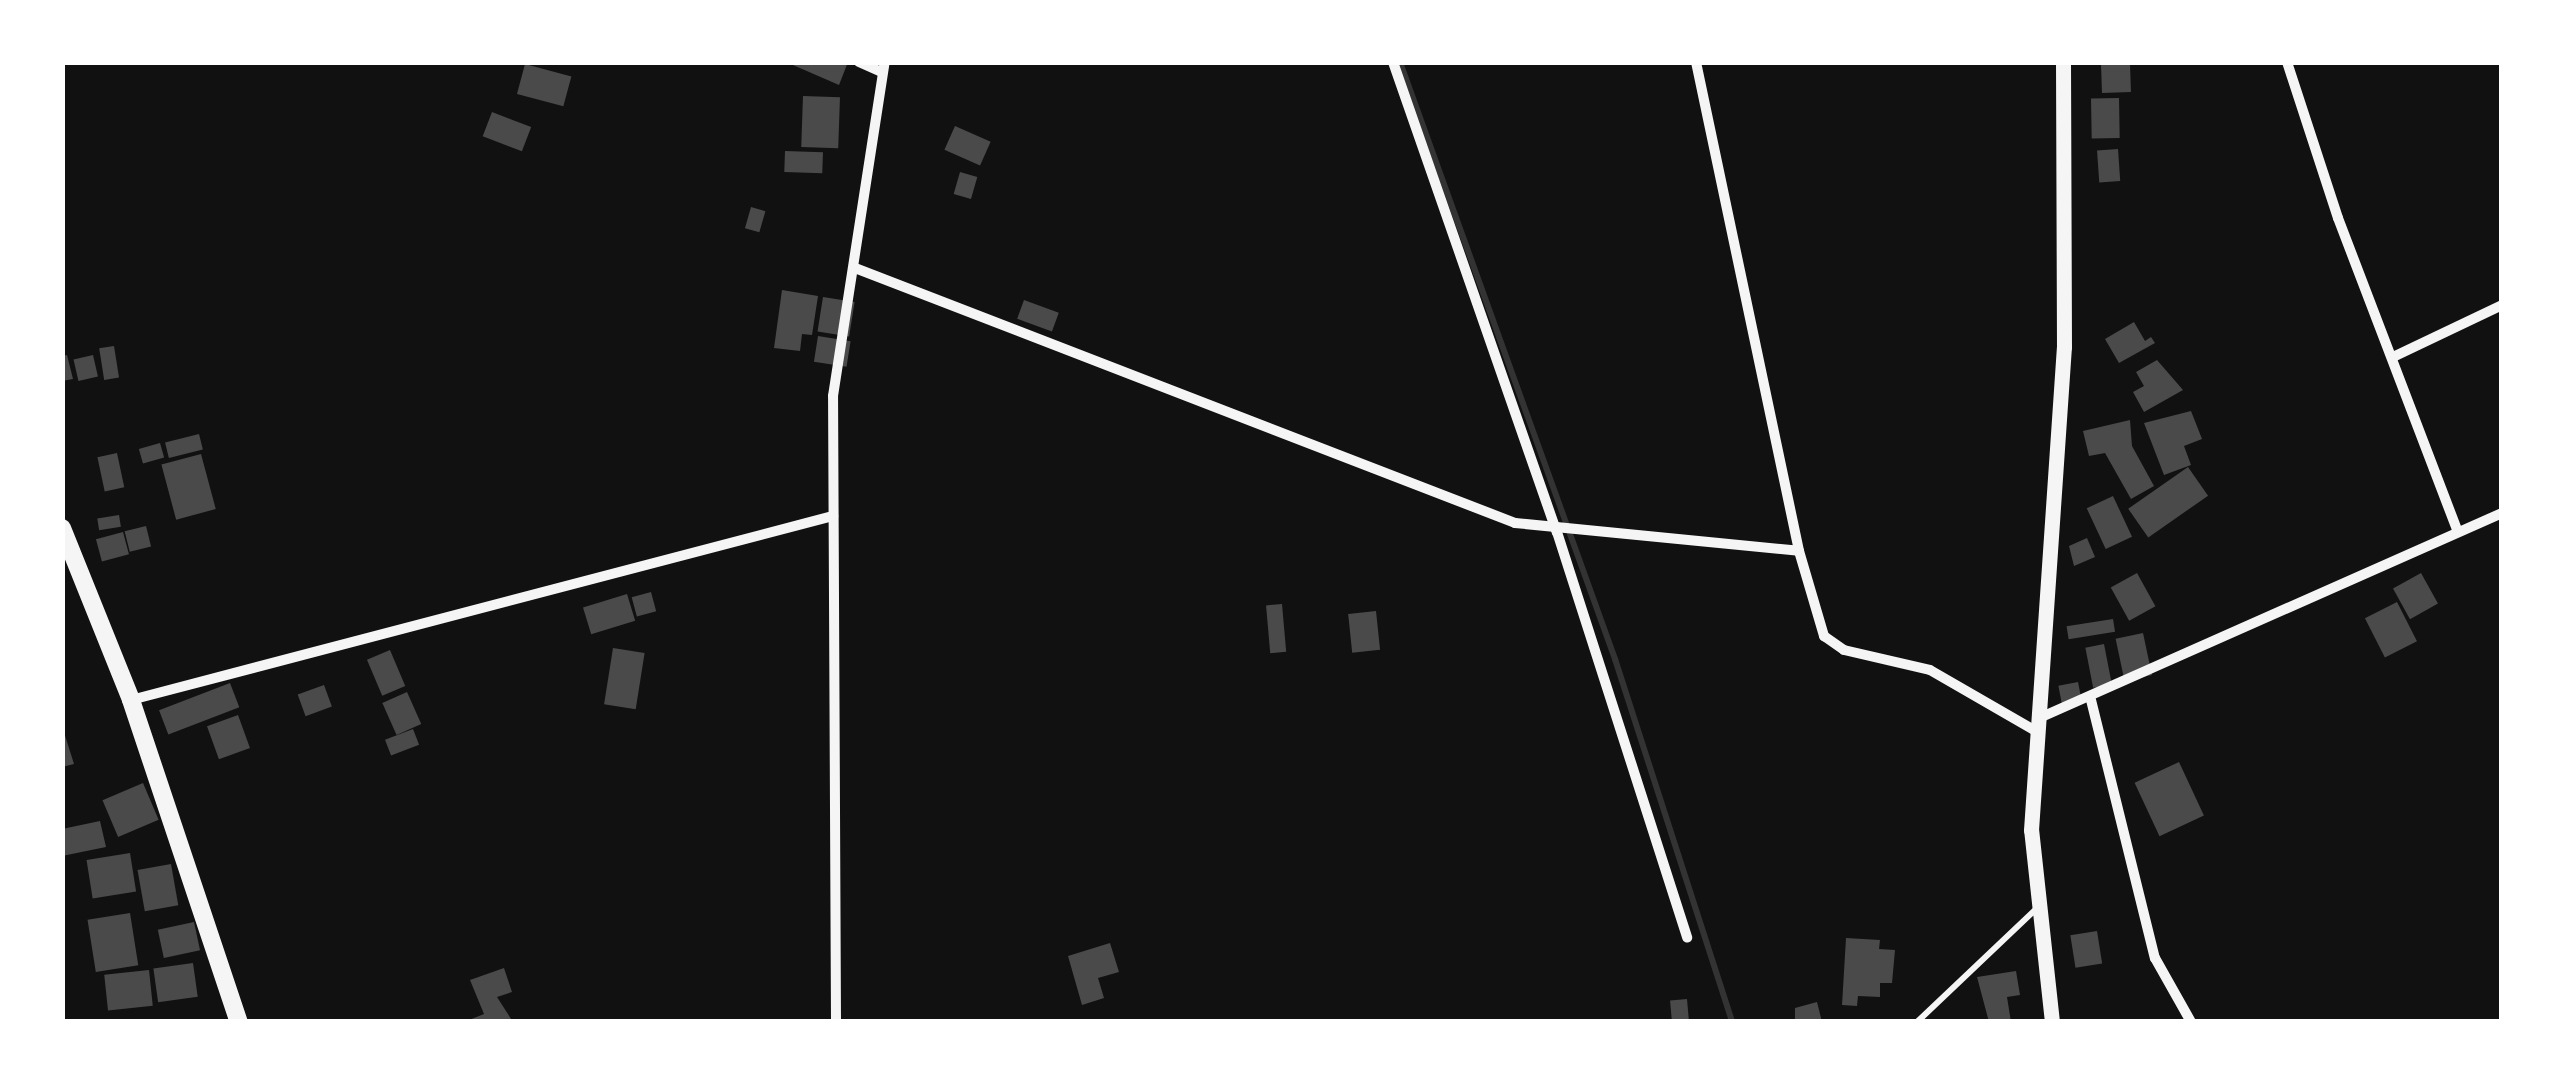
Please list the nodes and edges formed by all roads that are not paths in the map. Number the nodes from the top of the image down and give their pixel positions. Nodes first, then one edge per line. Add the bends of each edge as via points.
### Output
1 (859, 62) edge
2 (1393, 62) edge
3 (1696, 62) edge
4 (2063, 62) edge
5 (2287, 62) edge
6 (883, 67) edge
7 (854, 268) junction
8 (2502, 305) edge
9 (2393, 356) junction
10 (2502, 513) edge
11 (833, 516) junction
12 (62, 528) edge
13 (2457, 530) junction
14 (1557, 532) junction
15 (1799, 551) junction
16 (131, 700) junction
17 (2091, 700) junction
18 (2035, 724) junction
19 (2036, 908) junction
20 (1687, 938) dead end
21 (239, 1022) edge
22 (836, 1022) edge
23 (1917, 1022) edge
24 (2052, 1022) edge
25 (2191, 1022) edge

1 - 6 street
2 - 14 street
3 - 15 street
4 - 18 street via 2064,347
5 - 9 street
6 - 7 street
7 - 11 street via 833,396
7 - 14 street via 1515,523
8 - 9 street
9 - 13 street
10 - 13 street
11 - 16 street
11 - 22 street
12 - 16 main road
13 - 17 street
14 - 15 street
14 - 20 street
15 - 18 street via 1824,636 1844,650 1930,670
16 - 21 main road
17 - 18 street
17 - 25 street via 2155,958
18 - 19 street
19 - 23 lane
19 - 24 street

